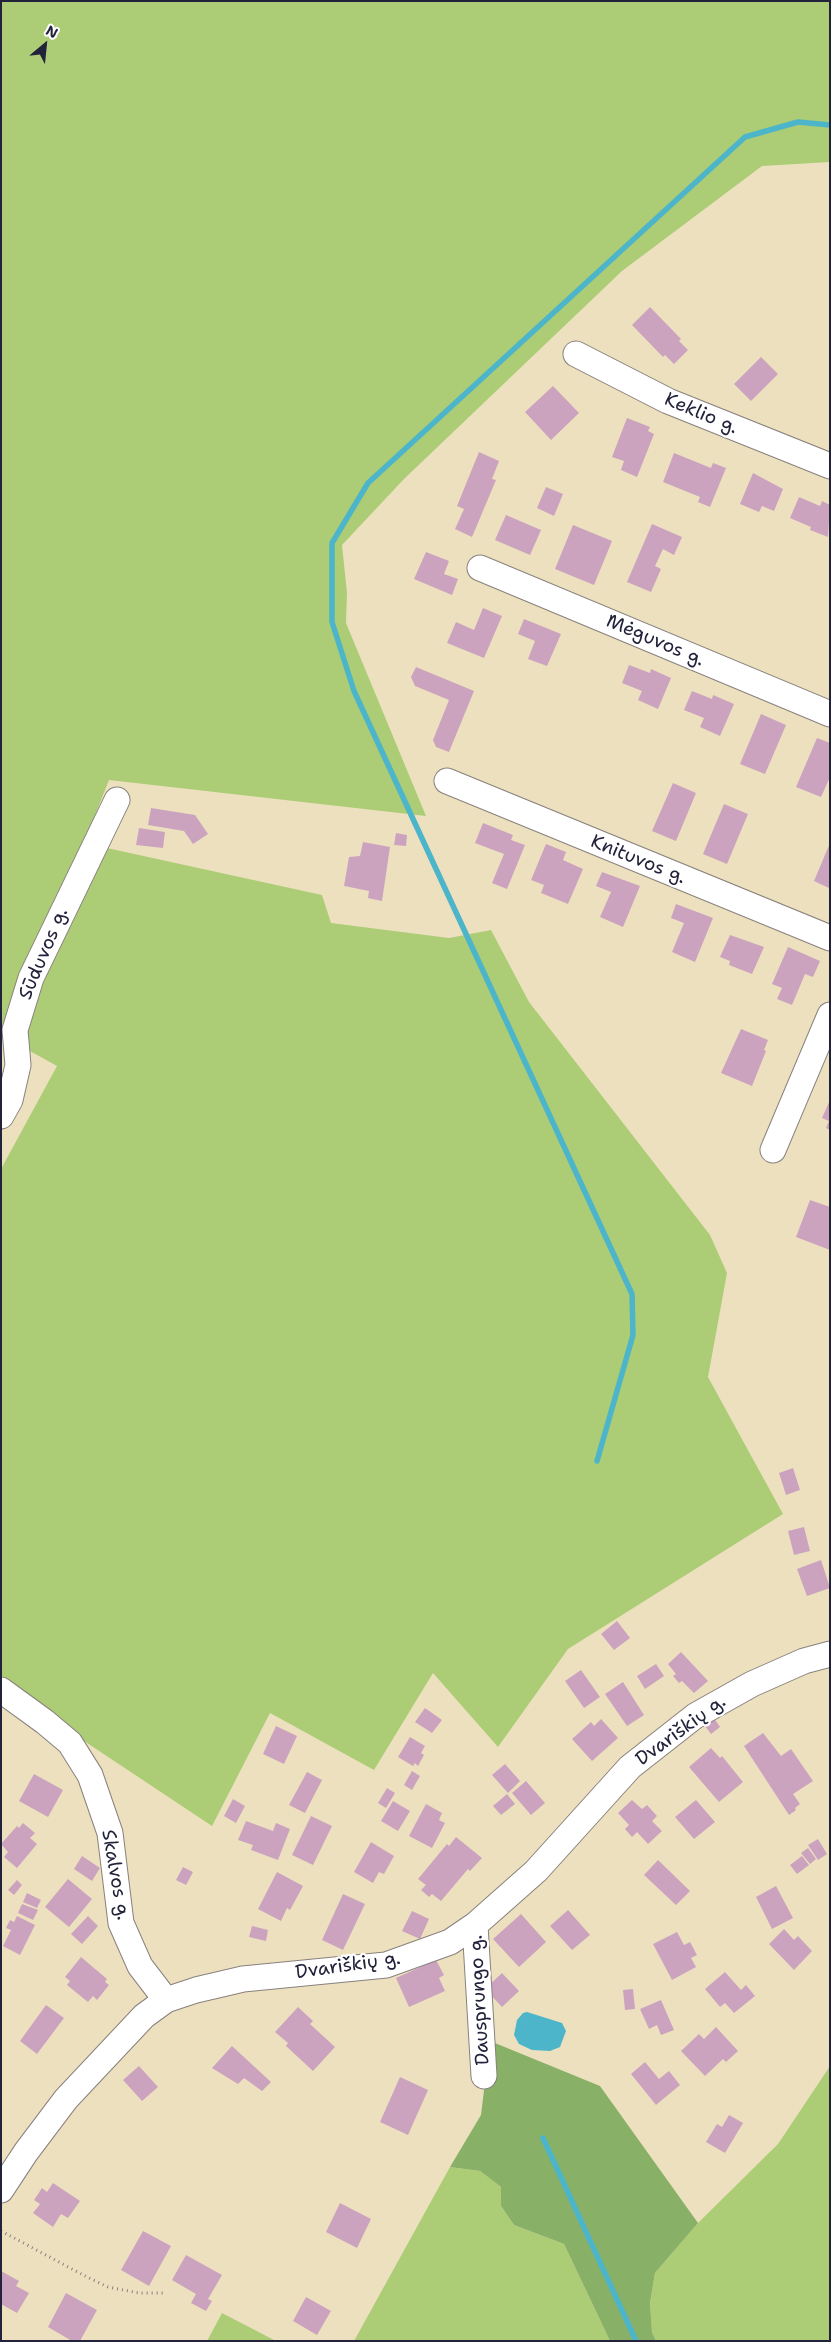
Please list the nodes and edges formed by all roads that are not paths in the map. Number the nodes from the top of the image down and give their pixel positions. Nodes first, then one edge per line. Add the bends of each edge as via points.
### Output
1 (576, 354) dead end
2 (830, 466) edge
3 (480, 568) dead end
4 (830, 714) edge
5 (447, 781) dead end
6 (117, 800) dead end
7 (830, 938) edge
8 (830, 1015) edge
9 (1, 1116) edge
10 (774, 1150) dead end
11 (830, 1654) edge
12 (1, 1690) edge
13 (475, 1925) junction
14 (166, 2000) junction
15 (484, 2076) dead end
16 (1, 2190) edge

1 - 2 street, Keklio g. via 668,401
3 - 4 street, Mėguvos g.
5 - 7 street, Knituvos g.
6 - 9 street, Sūduvos g. via 31,978 14,1030 18,1065 10,1100
8 - 10 street
11 - 13 street, Dvariškių g. via 804,1661 752,1684 695,1716 630,1768 536,1871
12 - 14 street, Skalvos g. via 70,1743 90,1775 110,1833 121,1923 140,1966
13 - 14 street, Dvariškių g. via 450,1942 386,1965 243,1979
13 - 15 street, Dausprungo g.
14 - 16 street, Dvariškių g. via 144,2016 66,2099

